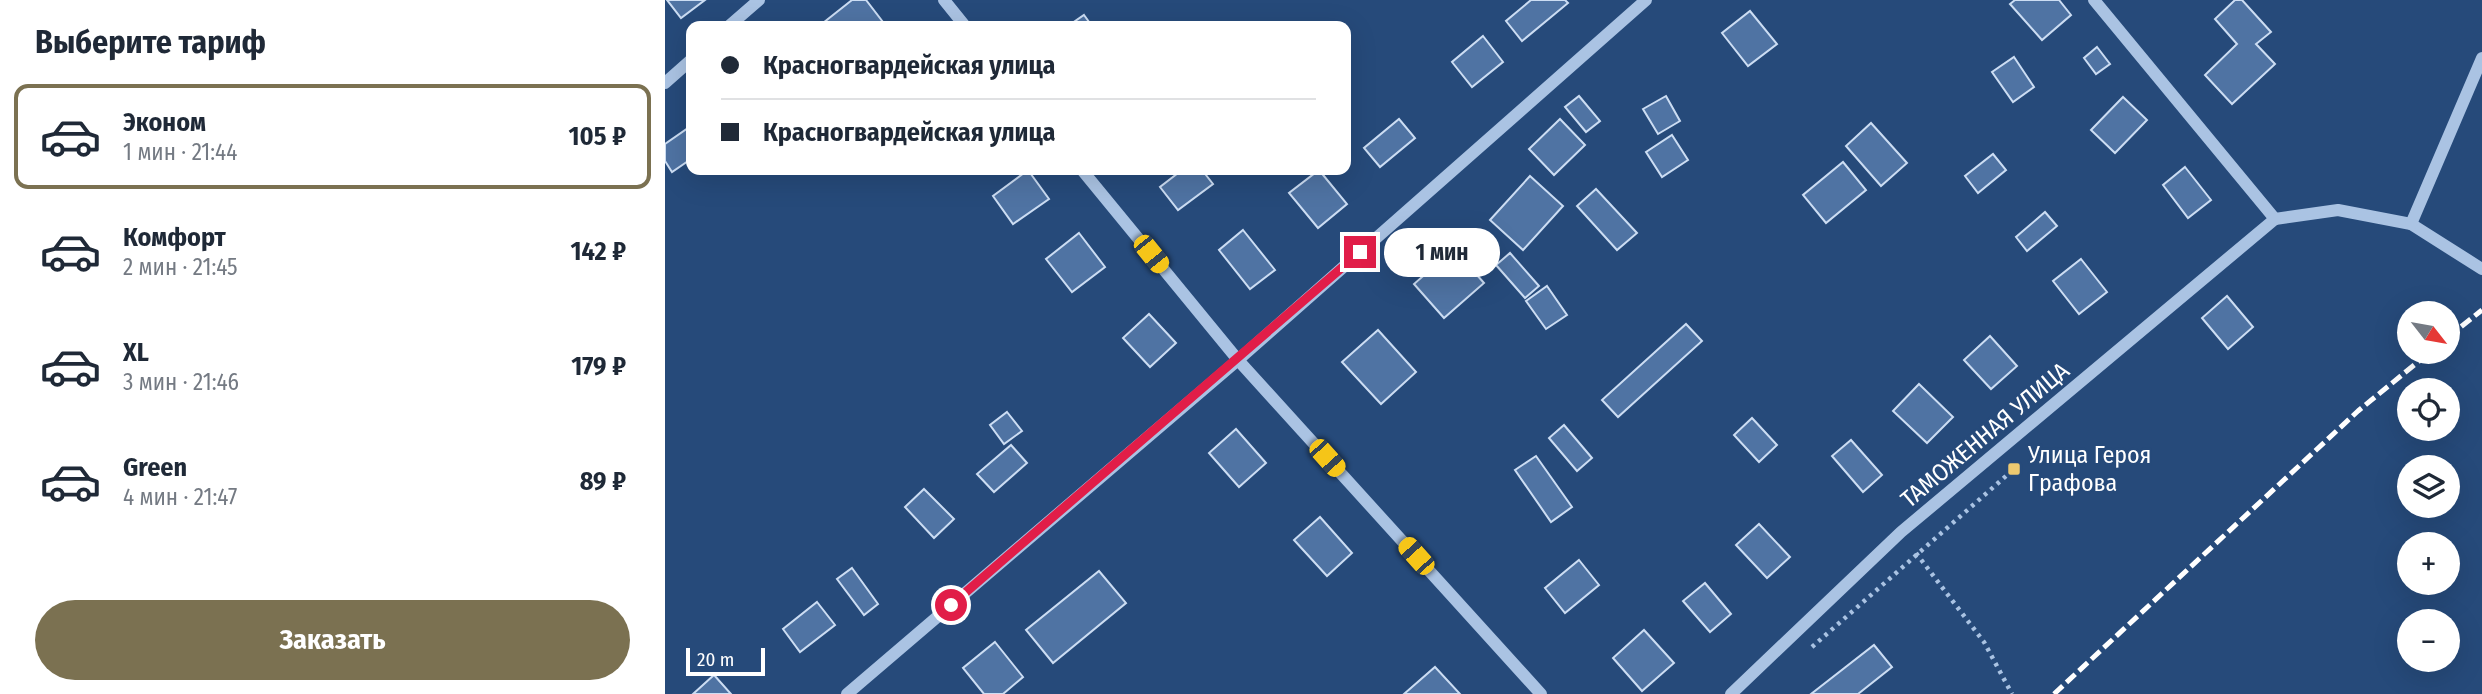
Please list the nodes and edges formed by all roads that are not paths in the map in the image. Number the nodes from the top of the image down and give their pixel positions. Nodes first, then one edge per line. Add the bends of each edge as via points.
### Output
1 (759, 0) edge
2 (944, 0) edge
3 (1646, 0) edge
4 (2094, 0) edge
5 (735, 21) edge
6 (961, 21) edge
7 (2482, 58) edge
8 (686, 64) edge
9 (665, 83) edge
10 (1086, 175) edge
11 (2275, 219) junction
12 (2411, 224) junction
13 (2482, 269) edge
14 (1238, 360) junction
15 (847, 694) edge
16 (1541, 694) edge
17 (1731, 694) edge

1 - 5 street
2 - 6 street
3 - 14 street
4 - 11 street
7 - 12 street
8 - 9 street
10 - 14 street
11 - 12 street via 2338,210
11 - 17 street, ТАМОЖЕННАЯ УЛИЦА via 1901,533
12 - 13 street
14 - 15 street
14 - 16 street

